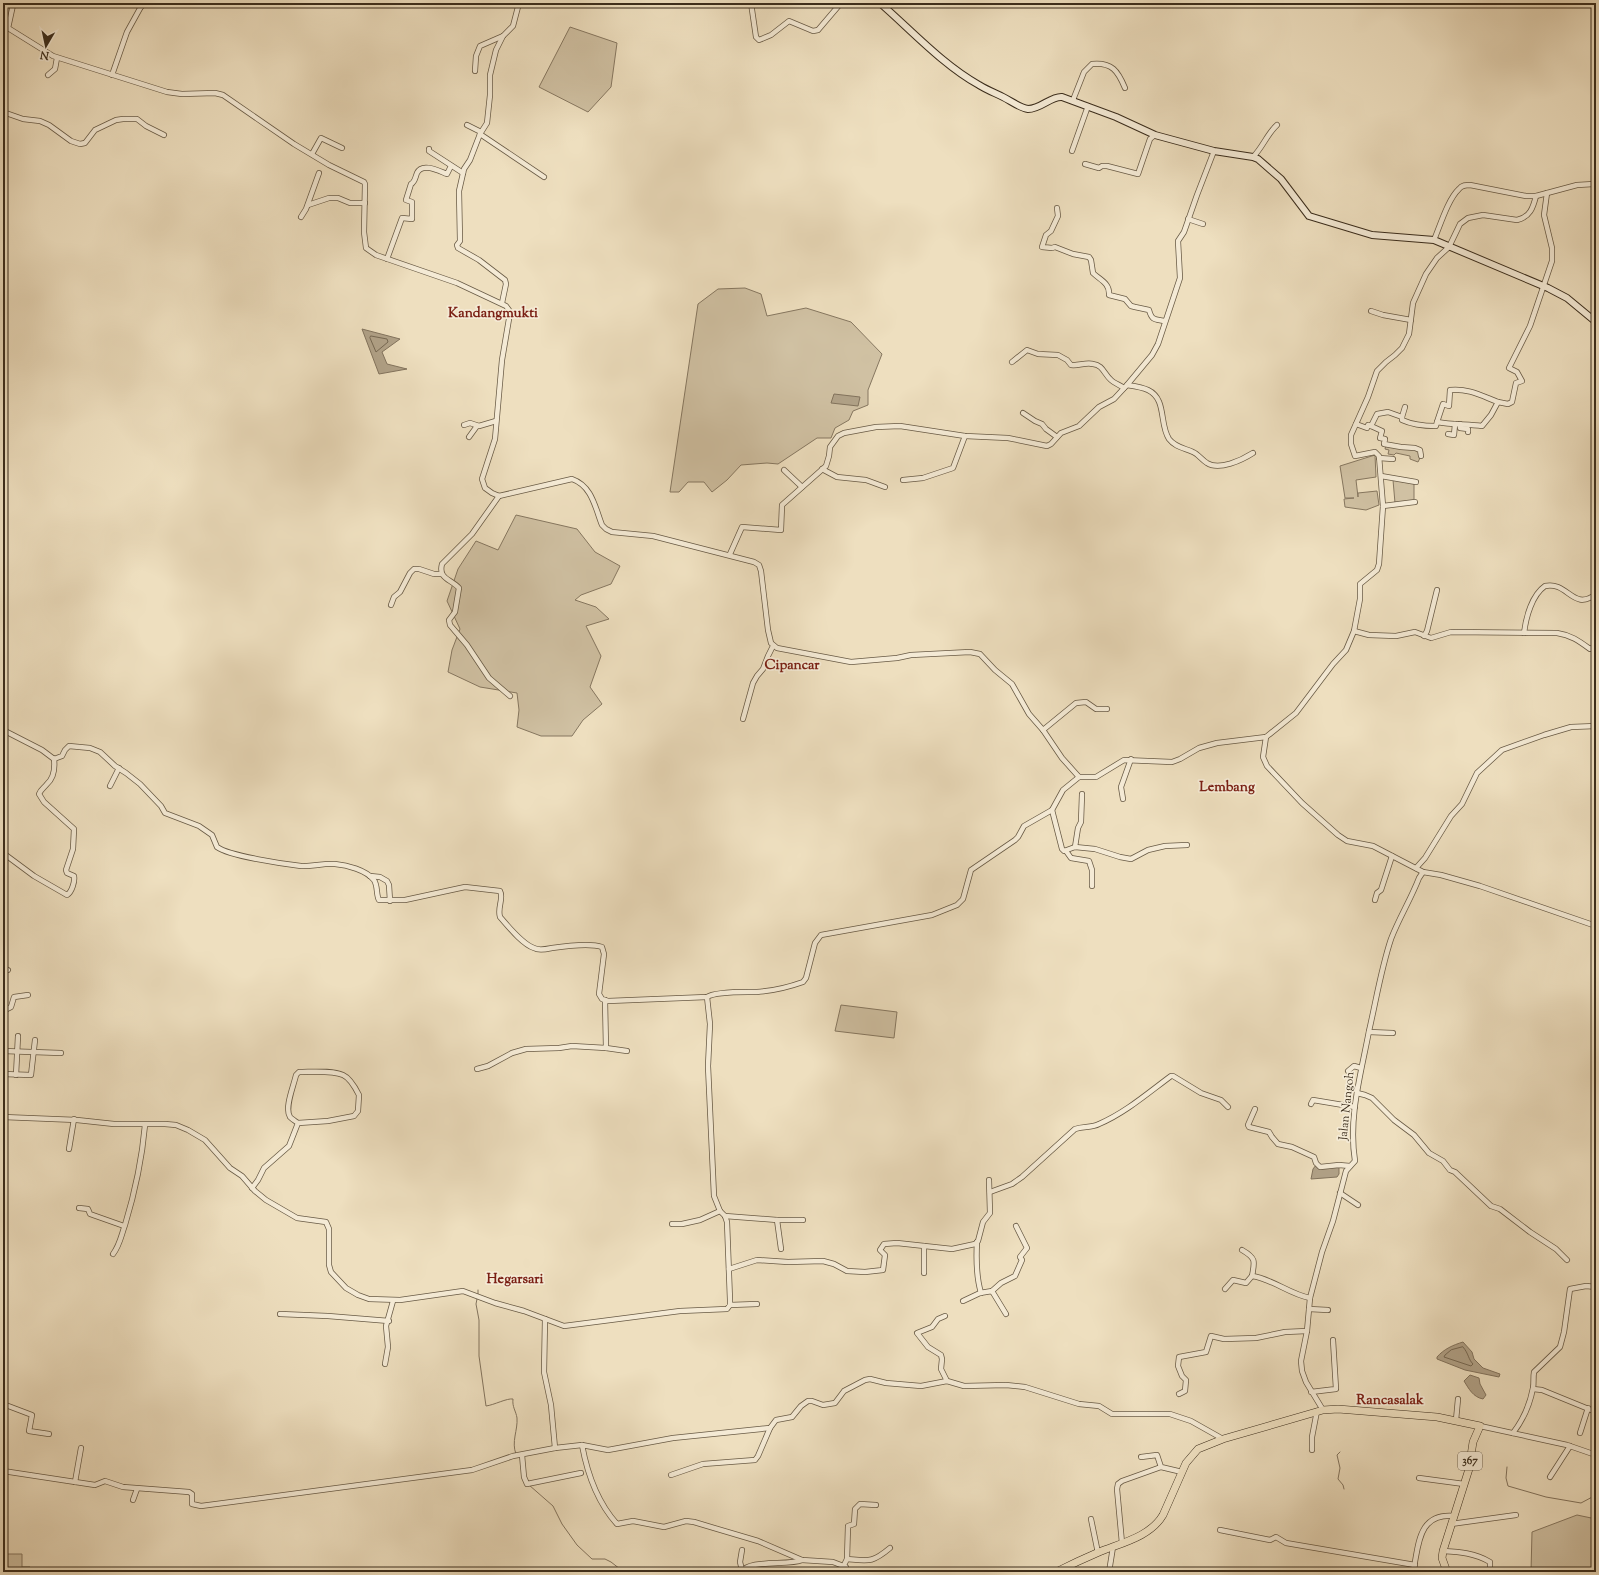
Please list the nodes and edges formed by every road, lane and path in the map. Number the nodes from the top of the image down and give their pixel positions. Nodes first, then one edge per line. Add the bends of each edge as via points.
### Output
1 (5, 3) edge
2 (134, 3) edge
3 (519, 3) edge
4 (751, 3) edge
5 (841, 3) edge
6 (880, 3) edge
7 (14, 4) edge
8 (142, 5) edge
9 (503, 36) junction
10 (57, 58) junction
11 (475, 72) dead end
12 (48, 75) dead end
13 (112, 75) junction
14 (1125, 88) dead end
15 (1073, 100) junction
16 (1088, 106) junction
17 (3, 112) edge
18 (467, 125) dead end
19 (1278, 125) dead end
20 (480, 133) junction
21 (1155, 134) junction
22 (164, 135) dead end
23 (342, 148) dead end
24 (429, 149) dead end
25 (1072, 151) dead end
26 (1214, 151) junction
27 (312, 154) junction
28 (1253, 157) junction
29 (1085, 164) dead end
30 (451, 166) junction
31 (319, 173) dead end
32 (464, 173) junction
33 (544, 177) dead end
34 (1594, 184) dead end
35 (1547, 193) junction
36 (1536, 196) junction
37 (365, 203) junction
38 (308, 205) junction
39 (1057, 208) dead end
40 (301, 217) dead end
41 (1188, 219) junction
42 (1203, 224) dead end
43 (1434, 240) junction
44 (1449, 247) junction
45 (387, 259) junction
46 (1544, 286) junction
47 (502, 304) junction
48 (1371, 311) dead end
49 (1411, 320) junction
50 (1165, 321) junction
51 (1596, 322) edge
52 (1012, 362) dead end
53 (1126, 386) junction
54 (1498, 402) junction
55 (1405, 407) dead end
56 (1023, 413) dead end
57 (1402, 417) junction
58 (496, 421) junction
59 (1437, 422) junction
60 (1356, 424) junction
61 (1458, 424) junction
62 (464, 425) dead end
63 (477, 426) junction
64 (1372, 426) junction
65 (1468, 432) dead end
66 (1448, 434) dead end
67 (965, 436) junction
68 (468, 437) dead end
69 (1057, 437) junction
70 (1253, 453) dead end
71 (1421, 456) dead end
72 (1379, 458) junction
73 (1392, 459) dead end
74 (822, 469) junction
75 (784, 470) dead end
76 (1381, 476) junction
77 (903, 480) dead end
78 (1416, 482) dead end
79 (802, 487) junction
80 (885, 487) dead end
81 (499, 496) junction
82 (1415, 502) dead end
83 (1383, 506) junction
84 (730, 554) junction
85 (441, 574) junction
86 (1437, 590) dead end
87 (1596, 594) edge
88 (391, 605) dead end
89 (1354, 631) junction
90 (1524, 633) junction
91 (1424, 636) junction
92 (774, 646) junction
93 (1596, 646) edge
94 (510, 696) dead end
95 (1107, 709) dead end
96 (743, 719) dead end
97 (1596, 726) edge
98 (3, 730) edge
99 (1043, 730) junction
100 (1266, 737) junction
101 (54, 759) junction
102 (1131, 759) junction
103 (119, 768) junction
104 (1079, 777) junction
105 (110, 786) dead end
106 (1082, 794) dead end
107 (1123, 799) dead end
108 (1052, 810) junction
109 (1186, 845) dead end
110 (1074, 847) junction
111 (1066, 851) junction
112 (3, 853) edge
113 (1392, 856) junction
114 (1416, 868) junction
115 (1423, 872) junction
116 (370, 876) junction
117 (1092, 886) dead end
118 (1375, 900) dead end
119 (390, 901) junction
120 (1596, 926) edge
121 (28, 995) dead end
122 (707, 997) junction
123 (605, 1000) junction
124 (3, 1015) edge
125 (1369, 1032) junction
126 (1393, 1033) dead end
127 (18, 1036) dead end
128 (35, 1040) dead end
129 (606, 1048) junction
130 (3, 1051) edge
131 (627, 1051) dead end
132 (17, 1052) junction
133 (34, 1052) junction
134 (61, 1053) dead end
135 (1361, 1068) junction
136 (477, 1069) dead end
137 (1348, 1071) dead end
138 (3, 1074) edge
139 (16, 1074) junction
140 (1357, 1094) junction
141 (1311, 1104) dead end
142 (1228, 1107) dead end
143 (1355, 1107) junction
144 (1255, 1109) dead end
145 (3, 1117) edge
146 (74, 1120) junction
147 (298, 1123) junction
148 (145, 1124) junction
149 (69, 1149) dead end
150 (1350, 1166) junction
151 (989, 1180) dead end
152 (252, 1188) junction
153 (990, 1192) junction
154 (1340, 1193) junction
155 (1358, 1205) dead end
156 (79, 1208) dead end
157 (720, 1211) junction
158 (725, 1216) junction
159 (777, 1220) junction
160 (803, 1220) dead end
161 (672, 1224) dead end
162 (124, 1226) junction
163 (1016, 1226) dead end
164 (977, 1242) junction
165 (924, 1246) junction
166 (781, 1249) dead end
167 (1242, 1250) dead end
168 (113, 1254) dead end
169 (1567, 1260) dead end
170 (729, 1269) junction
171 (924, 1273) dead end
172 (1252, 1276) junction
173 (1596, 1287) edge
174 (1225, 1289) dead end
175 (992, 1291) junction
176 (981, 1293) junction
177 (1310, 1298) junction
178 (393, 1300) junction
179 (963, 1301) dead end
180 (757, 1304) dead end
181 (730, 1305) junction
182 (1309, 1309) junction
183 (1328, 1310) dead end
184 (280, 1314) dead end
185 (1006, 1314) dead end
186 (945, 1316) dead end
187 (545, 1319) junction
188 (389, 1321) junction
189 (1307, 1331) junction
190 (1333, 1340) dead end
191 (385, 1364) dead end
192 (947, 1381) junction
193 (1533, 1389) junction
194 (1311, 1392) junction
195 (1179, 1394) dead end
196 (1458, 1399) dead end
197 (3, 1404) edge
198 (1588, 1408) junction
199 (1320, 1411) junction
200 (1596, 1412) edge
201 (1456, 1420) junction
202 (1480, 1426) junction
203 (770, 1428) junction
204 (1513, 1433) junction
205 (1580, 1433) dead end
206 (49, 1434) dead end
207 (1223, 1439) junction
208 (582, 1446) junction
209 (1570, 1446) junction
210 (81, 1448) dead end
211 (555, 1448) junction
212 (1312, 1450) dead end
213 (521, 1455) junction
214 (1596, 1455) edge
215 (1141, 1457) dead end
216 (1161, 1467) junction
217 (3, 1471) edge
218 (1182, 1472) junction
219 (581, 1473) dead end
220 (671, 1475) dead end
221 (1550, 1477) dead end
222 (1419, 1478) dead end
223 (75, 1482) junction
224 (1461, 1484) junction
225 (137, 1489) junction
226 (133, 1500) dead end
227 (876, 1505) dead end
228 (1516, 1515) dead end
229 (1454, 1516) junction
230 (1092, 1519) dead end
231 (1451, 1524) junction
232 (1220, 1530) dead end
233 (1122, 1544) junction
234 (1113, 1547) junction
235 (890, 1548) dead end
236 (742, 1550) dead end
237 (1443, 1551) junction
238 (1098, 1553) junction
239 (847, 1559) junction
240 (802, 1560) junction
241 (844, 1565) junction
242 (1415, 1565) junction
243 (742, 1571) edge
244 (847, 1572) edge
245 (1056, 1572) edge
246 (1108, 1572) edge
247 (1414, 1572) edge
248 (1448, 1572) edge
249 (1490, 1572) edge

1 - 7 street
2 - 8 street
3 - 9 street via 513,26
4 - 5 street via 758,40 771,35 789,21 813,31 818,30
6 - 15 street via 968,78 1013,103 1030,109 1059,97
7 - 10 street via 8,28
8 - 13 street via 125,36
9 - 11 street via 480,46 476,56
9 - 20 street via 491,69 488,118
10 - 12 street via 55,69
10 - 13 street
13 - 27 street via 174,94 224,95 281,136
14 - 15 street via 1114,68 1106,64 1092,64 1084,72
15 - 16 street
16 - 21 street
16 - 25 street
17 - 22 street via 23,119 40,121 80,144 85,144 95,130 123,119 137,119
18 - 20 street
19 - 28 street via 1270,131
20 - 32 street
20 - 33 street
21 - 26 street
21 - 29 street via 1150,139 1138,174 1107,166 1099,168
23 - 27 street via 321,138
24 - 30 street
26 - 28 street
26 - 41 street
27 - 37 street via 364,182
28 - 43 street via 1266,164 1281,179 1309,216 1372,235
30 - 32 street
30 - 45 street via 447,174 428,168 418,171 406,200 412,202 412,219 402,218
31 - 38 street
32 - 47 street via 460,191 460,241 457,245 505,280
34 - 35 street via 1577,185
35 - 36 street
35 - 46 street via 1544,215 1553,254
36 - 43 street via 1470,185 1462,186 1448,208
36 - 44 street via 1529,215 1522,219 1483,215 1468,218 1460,224
37 - 38 street via 350,203 338,198 329,198
37 - 45 street via 366,248
38 - 40 street
39 - 50 street via 1058,216 1042,247 1055,247 1089,257 1093,273 1104,282 1109,295 1125,299 1131,306 1149,310 1154,319
41 - 42 street
41 - 50 street via 1178,241 1180,278
43 - 44 street
44 - 46 street
44 - 49 street via 1437,258 1426,274 1413,303
45 - 47 street via 458,283
46 - 51 street via 1567,298
46 - 54 street via 1530,326 1509,368 1517,372 1522,381 1516,383 1512,402
47 - 58 street via 510,313
48 - 49 street
49 - 60 street via 1409,334 1402,348 1377,371
50 - 53 street via 1152,355
52 - 53 street via 1027,350 1038,354 1054,354 1067,360 1071,365 1097,365 1103,368 1112,381
53 - 69 street via 1080,426
53 - 70 street via 1152,392 1161,403 1164,428 1172,442 1193,452 1207,464 1232,464
54 - 59 street via 1469,390 1450,390 1449,406 1442,404
54 - 61 street via 1481,429
55 - 57 street
56 - 69 street
57 - 59 street via 1402,420 1423,426 1436,426
57 - 64 street via 1382,412 1378,414
58 - 63 street
58 - 81 street via 495,439 482,479 485,488
59 - 61 street
60 - 64 street via 1367,428 1368,425
60 - 72 street via 1351,438 1354,454 1357,456 1375,452
61 - 65 street via 1460,428 1468,429
61 - 66 street via 1454,435
62 - 63 street via 470,423
63 - 68 street
64 - 71 street via 1382,431 1380,438 1385,439 1384,444 1415,448 1420,450
67 - 69 street via 1008,438 1047,446
67 - 74 street via 900,426 844,433 831,444 828,462
67 - 77 street via 953,468 923,478
72 - 73 street
72 - 76 street
74 - 79 street
74 - 80 street via 837,477 866,480
75 - 79 street
76 - 78 street
76 - 83 street
79 - 84 street via 782,505 781,530 742,527
81 - 84 street via 572,479 590,493 602,525 612,532 653,536
81 - 85 street via 472,534 442,564
82 - 83 street
83 - 89 street via 1378,567 1360,584
84 - 92 street via 759,565 768,630
85 - 88 street via 414,569
85 - 94 street via 459,588 455,612 449,620 450,625 489,678
86 - 91 street
87 - 90 street via 1590,599 1581,600 1561,587 1545,586 1530,609
89 - 91 street via 1369,635 1396,636 1415,632
89 - 100 street via 1346,650 1332,664 1305,703
90 - 91 street via 1478,631 1447,633 1431,638
90 - 93 street via 1557,633 1581,641 1590,649
92 - 96 street via 753,683
92 - 99 street via 851,662 911,655 970,652 980,654 1012,684 1025,709
95 - 99 street via 1096,709 1086,702 1076,703
97 - 114 street via 1570,727 1502,750 1477,773 1462,804
98 - 101 street
99 - 104 street
100 - 102 street via 1217,743 1199,748 1172,762
100 - 113 street via 1263,757 1266,766 1302,803 1347,841 1373,846
101 - 103 street via 62,756 69,746 90,748 100,752
101 - 112 street via 55,768 52,776 39,794 44,802 74,829 66,870 74,876 70,893 67,895 34,876
102 - 104 street via 1121,761 1096,778
102 - 107 street via 1121,788
103 - 105 street
103 - 116 street via 140,784 166,814 199,826 212,836 217,847 225,852 302,866 334,864 359,870
104 - 108 street via 1063,790
106 - 110 street via 1081,822
108 - 111 street via 1062,849
108 - 122 street via 1024,826 1015,840 971,870 963,899 957,905 932,915 821,935 815,943 806,980 800,984 763,991 714,994
109 - 110 street via 1148,850 1131,859 1096,849
110 - 111 street
111 - 117 street via 1071,858 1089,862
113 - 114 street
113 - 118 street
114 - 115 street
115 - 120 street via 1487,888
115 - 125 street, Jalan Nangoh via 1391,940
116 - 119 street via 376,883 378,900
116 - 119 street via 387,881
119 - 123 street via 465,888 500,891 500,917 532,947 602,947 604,954 599,994
121 - 124 street via 14,997 11,1006
122 - 123 street
122 - 157 street via 710,1024 708,1066 714,1196
123 - 129 street
125 - 126 street
125 - 135 street, Jalan Nangoh
127 - 132 street
128 - 133 street
129 - 131 street
129 - 136 street via 572,1046 526,1049
130 - 132 street
132 - 133 street
132 - 139 street
133 - 134 street
133 - 139 street via 31,1075
135 - 137 street via 1354,1066
135 - 140 street, Jalan Nangoh
138 - 139 street
140 - 143 street, Jalan Nangoh
140 - 169 street via 1372,1098 1414,1135 1429,1153 1455,1172 1491,1206 1500,1209 1556,1249
141 - 143 street via 1313,1100
142 - 153 street via 1221,1100 1171,1076 1115,1117 1097,1125 1075,1129 1022,1177 1012,1184
143 - 150 street, Jalan Nangoh via 1352,1143 1354,1161
144 - 150 street via 1249,1127 1268,1132 1278,1144 1292,1146 1314,1157 1320,1167
145 - 146 street
146 - 148 street
146 - 149 street
147 - 147 street via 354,1116 358,1111 359,1095 348,1078 323,1072 299,1072 296,1075 288,1112
147 - 152 street via 289,1146 264,1168
148 - 152 street via 176,1125 205,1140
148 - 162 street via 137,1177
150 - 154 street, Jalan Nangoh via 1346,1171
151 - 153 street
152 - 178 street via 266,1200 297,1218 326,1222 329,1229 331,1272 346,1288 369,1299
153 - 164 street via 990,1213 983,1222
154 - 155 street
154 - 177 street, Jalan Nangoh
156 - 162 street via 87,1209 90,1214
157 - 158 street
157 - 161 street via 705,1218
158 - 159 street
158 - 170 street
159 - 160 street
159 - 166 street
162 - 168 street via 120,1243
163 - 175 street via 1027,1248 1020,1257 1022,1260 1015,1276
164 - 165 street via 952,1249
164 - 176 street via 976,1264
165 - 170 street via 884,1244 880,1250 885,1255 883,1270 876,1272 847,1271 823,1261 757,1260
165 - 171 street
167 - 172 street via 1254,1259
170 - 181 street
172 - 174 street via 1248,1282 1234,1280
172 - 177 street via 1262,1277 1291,1292
173 - 193 street via 1570,1289 1560,1347 1534,1372
175 - 176 street
175 - 185 street
176 - 179 street
177 - 182 street, Jalan Nangoh
178 - 187 street via 462,1291
178 - 188 street
180 - 181 street
181 - 187 street via 727,1309 680,1311 571,1326
182 - 183 street
182 - 189 street, Jalan Nangoh
184 - 188 street
186 - 192 street via 938,1319 932,1327 917,1333 928,1348 941,1355 941,1369
187 - 211 street via 544,1372 551,1405
188 - 191 street via 386,1329 389,1338
189 - 194 street, Jalan Nangoh via 1301,1367
189 - 195 street via 1285,1332 1256,1338 1224,1339 1211,1336 1206,1352 1179,1356 1178,1366 1186,1382 1185,1391
190 - 194 street via 1336,1389
192 - 203 street via 921,1386 865,1380 844,1391 835,1402 823,1405 808,1402 792,1417 776,1420
192 - 207 street via 964,1386 1025,1387 1079,1404 1099,1406 1112,1414 1170,1414 1190,1421
193 - 198 street
193 - 204 street via 1520,1424
194 - 199 street, Jalan Nangoh
196 - 201 street
197 - 206 street via 32,1414 30,1431
198 - 200 street
198 - 205 street
199 - 201 main road via 1342,1410
199 - 207 main road
199 - 212 street via 1312,1437
201 - 202 main road
202 - 204 street
202 - 224 main road, 367 via 1472,1446 1470,1463
203 - 208 street via 697,1434 608,1450
203 - 220 street via 755,1460 703,1464
204 - 209 street
207 - 218 main road via 1198,1449
208 - 211 street
208 - 240 street via 600,1500 617,1524 633,1521 664,1527 686,1521 694,1522 758,1541
209 - 214 street
209 - 221 street
210 - 223 street
211 - 213 street
213 - 219 street via 527,1484
213 - 225 street via 472,1470 201,1506 192,1504 192,1494 189,1492
215 - 216 street via 1158,1456
216 - 218 street
216 - 233 street via 1118,1484
217 - 223 street
218 - 233 main road via 1158,1522 1138,1537
222 - 224 street
223 - 225 street via 95,1485 105,1481
224 - 229 main road, 367
225 - 226 street
227 - 239 street via 860,1504 855,1509 854,1524 848,1526
228 - 231 street
229 - 231 main road, 367
229 - 242 street via 1438,1517 1422,1530
230 - 238 street
231 - 237 main road, 367
232 - 242 street via 1270,1540 1276,1537 1286,1543
233 - 234 main road
234 - 238 main road
234 - 246 street
235 - 239 street via 879,1558 871,1561
236 - 243 street
237 - 248 main road, 367 via 1442,1558
237 - 249 street via 1483,1558 1490,1562
238 - 245 main road
239 - 241 street
240 - 241 street
240 - 243 street via 752,1565
241 - 244 street
242 - 247 street

